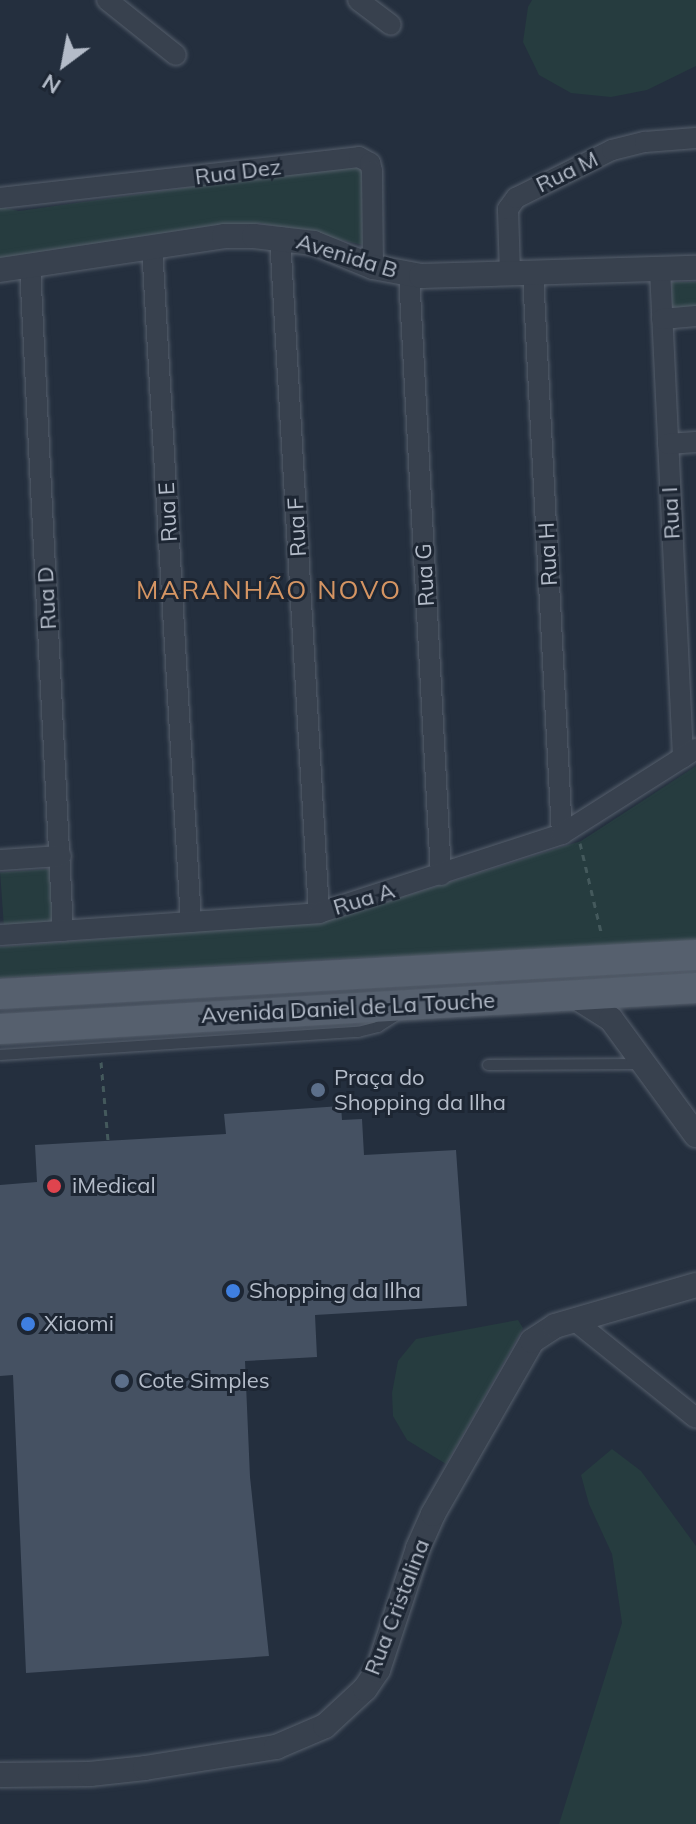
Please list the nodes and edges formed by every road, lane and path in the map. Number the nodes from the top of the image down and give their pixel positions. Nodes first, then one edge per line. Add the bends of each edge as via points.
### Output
1 (107, 0) edge
2 (358, 0) edge
3 (391, 25) dead end
4 (176, 55) dead end
5 (696, 138) edge
6 (0, 198) edge
7 (280, 237) junction
8 (152, 246) junction
9 (30, 266) junction
10 (373, 267) junction
11 (696, 268) edge
12 (660, 269) junction
13 (0, 270) edge
14 (409, 274) junction
15 (522, 274) junction
16 (696, 316) edge
17 (662, 319) junction
18 (696, 442) edge
19 (668, 444) junction
20 (696, 576) edge
21 (674, 578) junction
22 (688, 706) edge
23 (690, 753) edge
24 (562, 834) junction
25 (61, 856) junction
26 (0, 860) edge
27 (441, 875) junction
28 (319, 913) junction
29 (191, 922) junction
30 (63, 931) junction
31 (0, 935) edge
32 (696, 955) edge
33 (607, 960) junction
34 (688, 991) edge
35 (0, 994) edge
36 (573, 995) junction
37 (416, 1003) junction
38 (0, 1029) edge
39 (0, 1055) edge
40 (100, 1055) dead end
41 (645, 1064) junction
42 (488, 1065) dead end
43 (696, 1135) edge
44 (108, 1141) dead end
45 (696, 1285) edge
46 (574, 1320) junction
47 (696, 1418) edge
48 (0, 1775) edge

1 - 4 street
2 - 3 street
5 - 15 street, Rua M via 612,150 516,198 508,209
6 - 10 street, Rua Dez via 359,157 372,171
7 - 8 street, Avenida B via 224,236
7 - 10 street, Avenida B via 314,243
7 - 28 street, Rua F
8 - 9 street, Avenida B
8 - 29 street, Rua E
9 - 13 street, Avenida B
9 - 25 street, Rua D
10 - 14 street, Avenida B
11 - 12 street, Avenida B
12 - 15 street, Avenida B
12 - 17 street, Rua I
14 - 15 street, Avenida B
14 - 27 street, Rua G
15 - 24 street, Rua H
16 - 17 street
17 - 19 street, Rua I
18 - 19 street
19 - 21 street, Rua I
20 - 21 street
21 - 22 street, Rua I
22 - 23 street, Rua I
23 - 24 street, Rua A
24 - 27 street, Rua A
24 - 33 path via 581,844
25 - 26 street
25 - 30 street, Rua D
27 - 28 street, Rua A
28 - 29 street, Rua A
29 - 30 street, Rua A
30 - 31 street, Rua A
32 - 33 main road, Avenida Daniel de La Touche
33 - 35 main road, Avenida Daniel de La Touche
34 - 36 main road, Avenida Daniel de La Touche
36 - 37 main road, Avenida Daniel de La Touche
36 - 41 street via 611,1019
37 - 38 main road, Avenida Daniel de La Touche
37 - 39 lane via 385,1024 358,1032
40 - 44 path
41 - 42 lane
41 - 43 street
45 - 46 street, Rua Cristalina
46 - 47 street
46 - 48 street, Rua Cristalina via 544,1332 522,1355 433,1514 378,1670 325,1726 276,1747 145,1768

